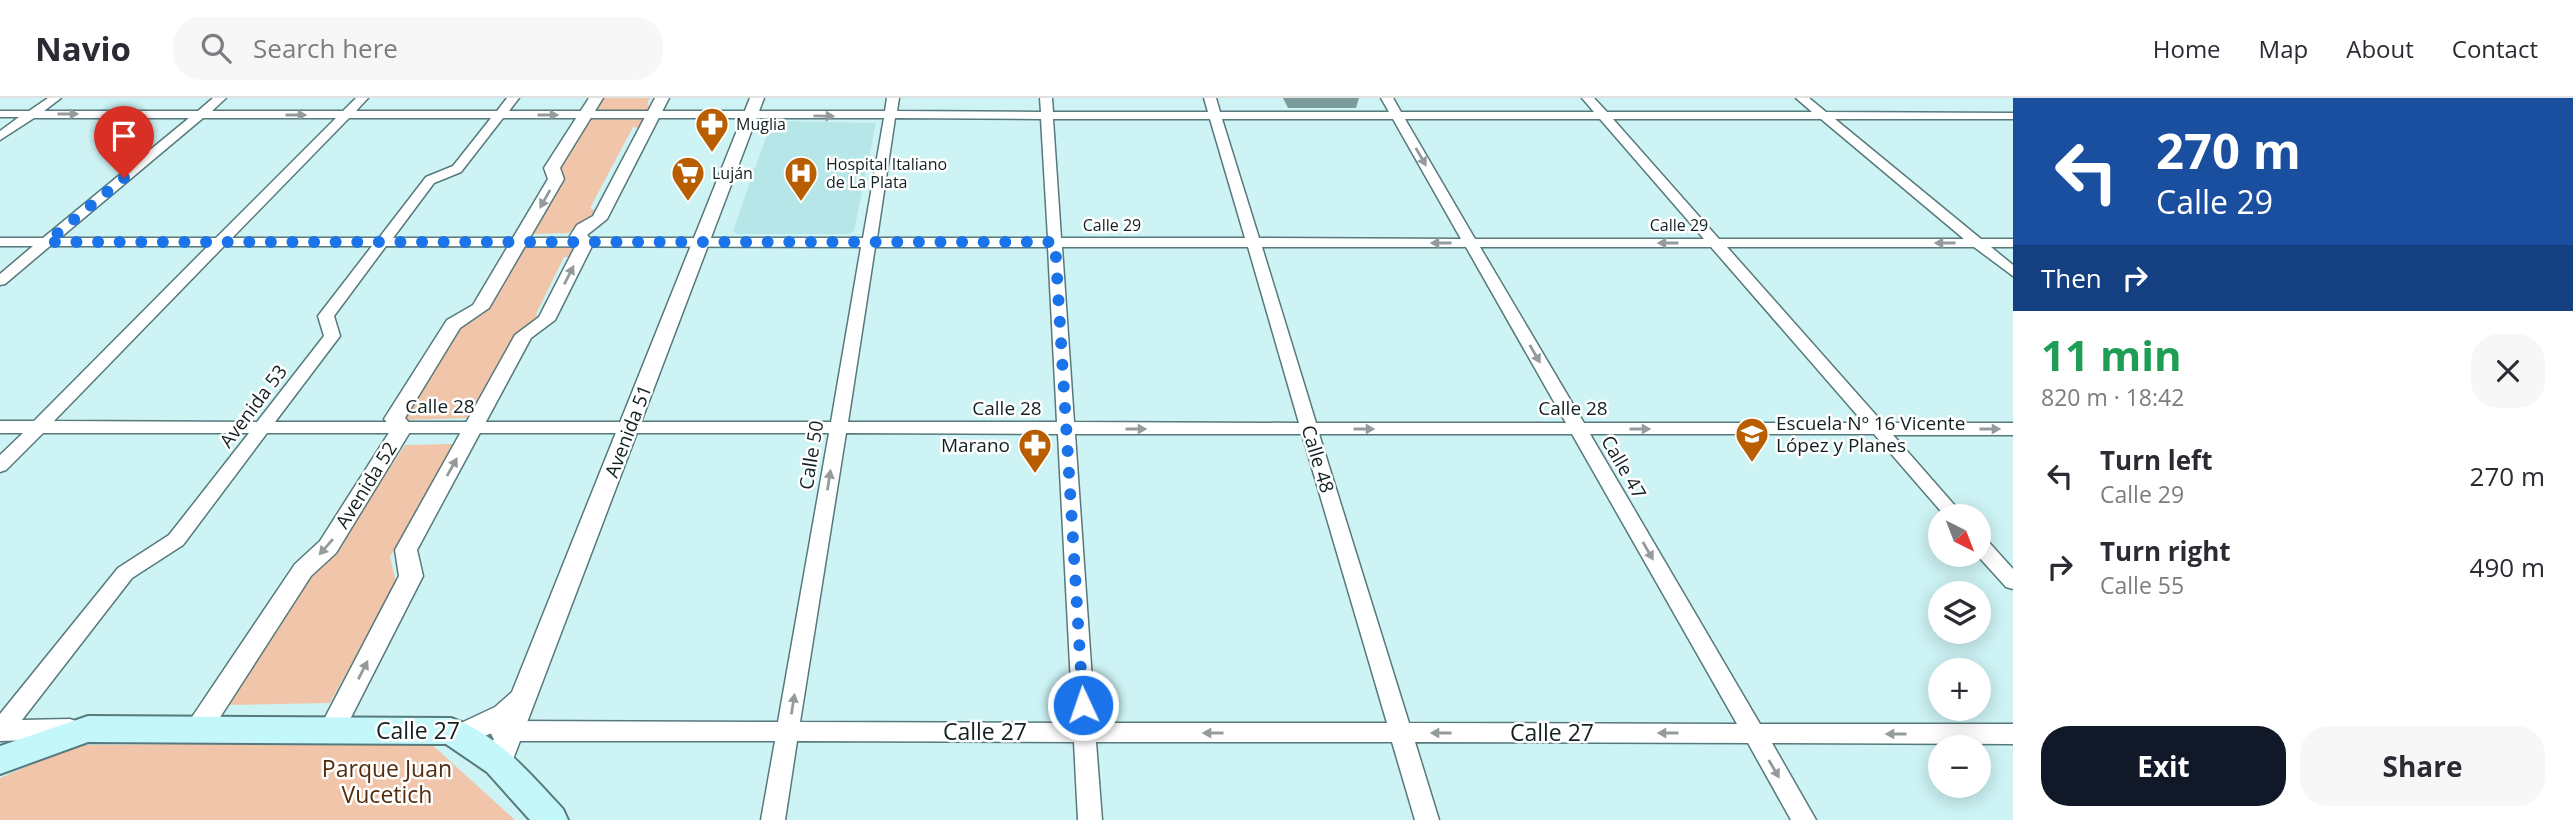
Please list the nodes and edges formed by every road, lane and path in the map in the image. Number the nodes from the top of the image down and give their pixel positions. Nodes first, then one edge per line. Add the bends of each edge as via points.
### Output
1 (55, 98) edge
2 (220, 98) edge
3 (362, 98) edge
4 (513, 98) edge
5 (757, 98) edge
6 (893, 98) edge
7 (1046, 98) edge
8 (1209, 98) edge
9 (1387, 98) edge
10 (1588, 98) edge
11 (1802, 98) edge
12 (590, 106) edge
13 (658, 106) edge
14 (0, 114) edge
15 (31, 114) junction
16 (201, 114) junction
17 (346, 115) junction
18 (501, 115) junction
19 (750, 115) junction
20 (1048, 115) junction
21 (890, 116) junction
22 (1215, 116) junction
23 (1397, 116) junction
24 (1604, 116) junction
25 (1825, 116) junction
26 (2013, 116) edge
27 (0, 136) edge
28 (0, 242) edge
29 (47, 242) junction
30 (221, 242) junction
31 (382, 242) junction
32 (521, 242) junction
33 (586, 242) junction
34 (701, 242) junction
35 (1055, 242) junction
36 (869, 243) junction
37 (1253, 243) junction
38 (1470, 243) junction
39 (1716, 243) junction
40 (1978, 243) junction
41 (2013, 243) edge
42 (2013, 272) edge
43 (0, 281) edge
44 (0, 427) edge
45 (38, 427) junction
46 (265, 427) junction
47 (403, 427) junction
48 (475, 427) junction
49 (630, 427) junction
50 (837, 429) junction
51 (1068, 429) junction
52 (1309, 429) junction
53 (1578, 429) junction
54 (1879, 429) junction
55 (2013, 429) edge
56 (0, 466) edge
57 (1945, 504) edge
58 (1992, 559) edge
59 (2013, 582) edge
60 (525, 690) junction
61 (88, 729) junction
62 (0, 730) edge
63 (197, 731) junction
64 (331, 731) junction
65 (460, 731) junction
66 (509, 731) junction
67 (789, 732) junction
68 (1085, 732) junction
69 (1401, 733) junction
70 (1754, 733) junction
71 (2013, 734) edge
72 (0, 760) edge
73 (498, 762) junction
74 (551, 820) edge
75 (773, 820) edge
76 (1090, 820) edge
77 (1427, 820) edge
78 (1804, 820) edge

1 - 15 street
2 - 16 street
3 - 17 street
4 - 18 street, Avenida 53
5 - 19 street, Avenida 51
6 - 21 street, Calle 50
7 - 20 street
8 - 22 street, Calle 48
9 - 23 street, Calle 47
10 - 24 street
11 - 25 street
12 - 13 street
18 -> 12 street
12 -> 32 street, Avenida 52 via 552,168 555,179
13 - 19 street
13 - 33 street via 599,219 578,236
14 - 15 street
15 -> 16 street
15 - 27 street
16 -> 17 street
16 - 29 street
17 - 18 street
17 - 30 street
18 - 31 street, Avenida 53 via 457,169 430,180
19 -> 21 street
19 - 34 street, Avenida 51
20 - 21 street
20 - 22 street
20 - 35 street
21 - 36 street, Calle 50
22 - 23 street
22 - 37 street, Calle 48
23 - 24 street
23 -> 38 street, Calle 47
24 - 25 street
24 - 39 street
25 - 26 street
25 - 40 street
28 - 29 street, Calle 29
29 - 30 street, Calle 29
29 - 43 street
30 - 31 street, Calle 29
30 - 45 street
31 - 32 street, Calle 29
31 - 46 street, Avenida 53 via 326,316 331,336
32 - 33 street, Calle 29
32 - 47 street, Avenida 52 via 480,308 453,324 394,419
33 - 34 street, Calle 29
48 -> 33 street via 524,335 546,320
34 - 36 street, Calle 29
34 - 49 street, Avenida 51
35 - 36 street, Calle 29
35 - 37 street, Calle 29
35 - 51 street
36 - 50 street, Calle 50
38 -> 37 street, Calle 29
37 - 52 street, Calle 48
39 -> 38 street, Calle 29
38 -> 53 street, Calle 47
40 -> 39 street, Calle 29
39 - 54 street
40 - 41 street, Calle 29
40 - 42 street
44 - 45 street, Calle 28
45 - 46 street, Calle 28
45 - 56 street
46 - 47 street, Calle 28
46 - 62 street, Avenida 53 via 176,540 125,573
47 - 48 street, Calle 28
47 -> 63 street, Avenida 52 via 328,547 303,570
48 - 49 street, Calle 28
64 -> 48 street via 411,576 406,550
49 - 50 street, Calle 28
49 - 60 street, Avenida 51
50 - 51 street, Calle 28
67 -> 50 street, Calle 50
51 -> 52 street, Calle 28
51 - 68 street
52 -> 53 street, Calle 28
52 - 69 street, Calle 48
53 -> 54 street, Calle 28
53 -> 70 street, Calle 47
54 -> 55 street, Calle 28
54 - 57 street
58 - 59 street
60 - 65 street via 504,715
60 - 66 street, Avenida 51
61 - 62 street, Calle 27
61 - 63 main road, Calle 27
61 - 72 main road
63 - 64 main road, Calle 27
64 - 65 main road, Calle 27
65 - 66 street, Calle 27
65 - 73 main road
66 - 67 street, Calle 27
66 - 73 street, Avenida 51
67 - 68 street, Calle 27
67 - 75 street, Calle 50
69 -> 68 street, Calle 27
68 - 76 street
70 -> 69 street, Calle 27
69 - 77 street, Calle 48
71 -> 70 street, Calle 27
70 -> 78 street, Calle 47
73 - 74 main road

